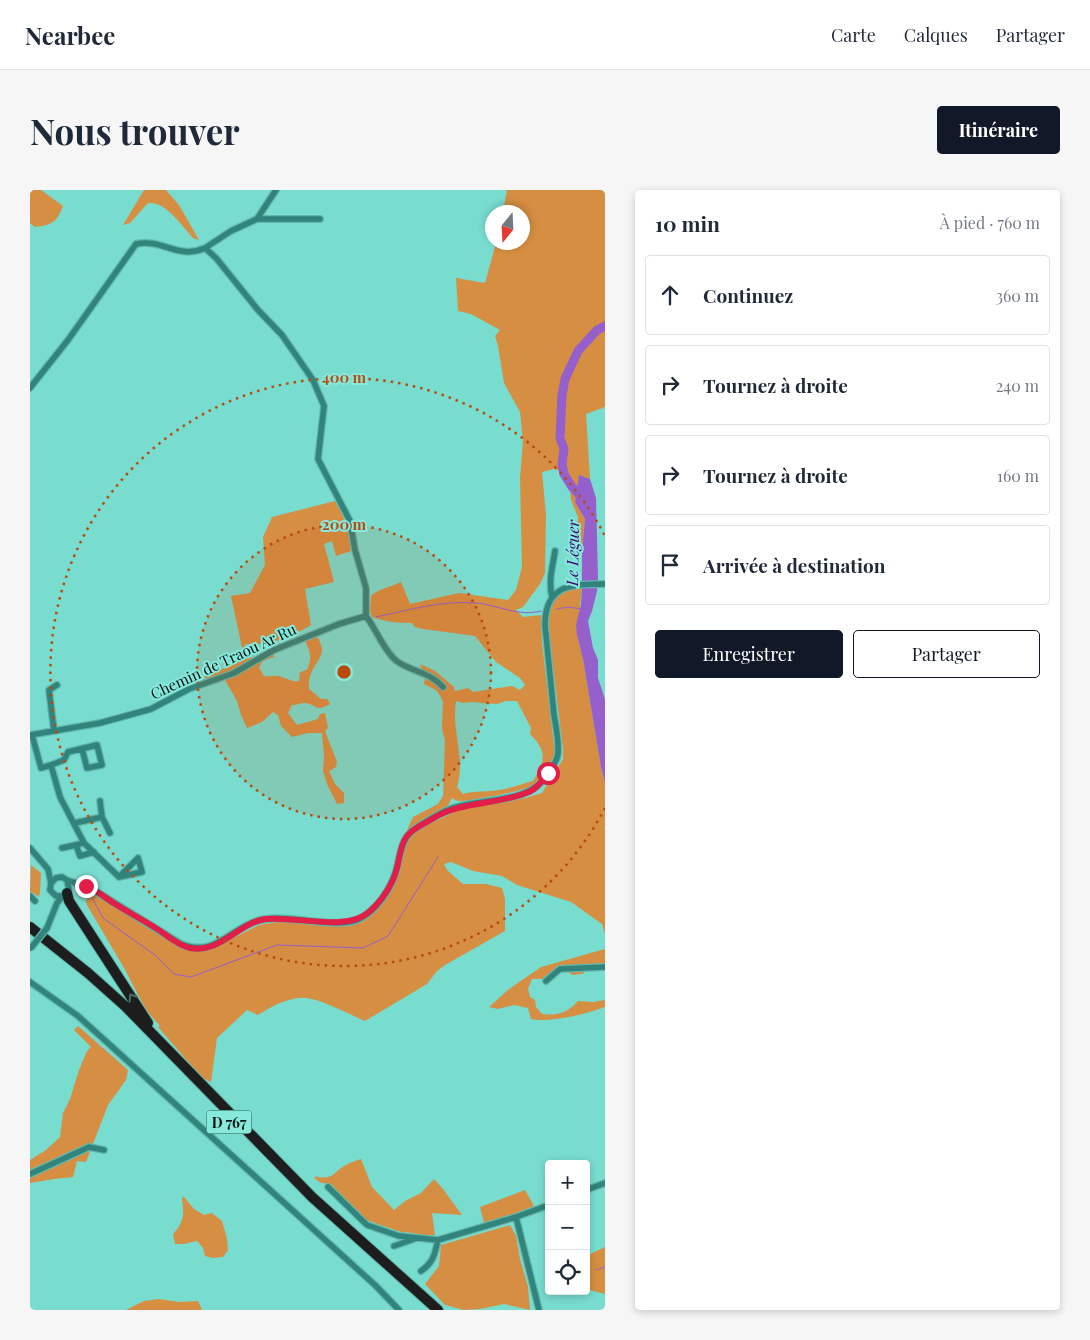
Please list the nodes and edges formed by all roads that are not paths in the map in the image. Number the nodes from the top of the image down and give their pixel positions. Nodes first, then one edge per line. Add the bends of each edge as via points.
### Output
1 (276, 190) edge
2 (256, 219) junction
3 (320, 220) dead end
4 (204, 248) junction
5 (30, 388) edge
6 (555, 551) dead end
7 (604, 584) edge
8 (552, 596) junction
9 (366, 616) junction
10 (57, 685) dead end
11 (443, 687) dead end
12 (54, 731) junction
13 (31, 735) edge
14 (82, 748) junction
15 (38, 755) junction
16 (30, 757) edge
17 (51, 765) junction
18 (100, 801) dead end
19 (102, 817) junction
20 (75, 823) junction
21 (110, 833) dead end
22 (84, 843) junction
23 (76, 845) junction
24 (30, 848) edge
25 (62, 848) dead end
26 (94, 852) junction
27 (48, 869) junction
28 (119, 877) dead end
29 (64, 879) junction
30 (51, 883) junction
31 (82, 884) junction
32 (52, 892) junction
33 (66, 893) junction
34 (30, 896) edge
35 (35, 901) dead end
36 (55, 908) junction
37 (30, 927) edge
38 (30, 936) edge
39 (30, 949) edge
40 (605, 967) edge
41 (546, 981) dead end
42 (30, 983) edge
43 (158, 1038) junction
44 (104, 1150) dead end
45 (30, 1174) edge
46 (605, 1183) edge
47 (328, 1187) dead end
48 (590, 1189) edge
49 (545, 1206) edge
50 (516, 1217) junction
51 (416, 1238) junction
52 (438, 1240) junction
53 (394, 1246) dead end
54 (421, 1271) dead end
55 (398, 1310) edge
56 (428, 1310) edge
57 (438, 1310) edge
58 (539, 1310) edge

1 - 2 street
2 - 3 street
2 - 4 street
4 - 5 street via 183,252 149,242 136,244
4 - 9 street via 282,335 313,380 324,406 318,459 350,521 366,588
6 - 8 street via 550,588
7 - 8 street via 578,585
8 - 31 street via 546,609 545,625 558,752 548,773 527,793 457,807 411,831 401,849 394,878 375,907 362,918 341,923 290,918 259,920 216,945 196,948 181,944
9 - 11 street via 393,658 431,676
9 - 12 street, Chemin de Traou Ar Ru via 274,650 234,672 189,689 151,709
10 - 12 street via 49,690
12 - 13 street, Chemin de Traou Ar Ru
13 - 15 street
14 - 14 street via 87,768 102,764 97,746
14 - 17 street via 68,752 64,760
15 - 16 street
15 - 17 street via 41,768
17 - 20 street via 60,797
18 - 19 street
19 - 20 street
19 - 21 street
20 - 22 street
22 - 23 street
22 - 26 street
23 - 25 street
23 - 26 street via 80,856
24 - 27 street
26 - 28 street
27 - 29 street
27 - 30 street
29 - 30 street via 56,878
29 - 31 street
29 - 33 street
30 - 32 street
31 - 33 street
32 - 33 street via 56,896
32 - 36 street
33 - 36 street
43 -> 33 highway
34 - 35 street
36 - 39 street, bridge via 47,928
37 - 43 highway, D 767 via 107,989
38 - 56 highway, D 767 via 110,1001 311,1206
40 - 41 street via 560,968
42 - 55 street via 78,1016 376,1286
43 - 57 highway, D 767 via 312,1198
44 - 45 street via 89,1147
46 - 48 street
47 - 51 street via 367,1225
49 - 50 street
50 - 52 street
50 - 58 street
51 - 52 street
51 - 53 street
52 - 54 street via 435,1257

